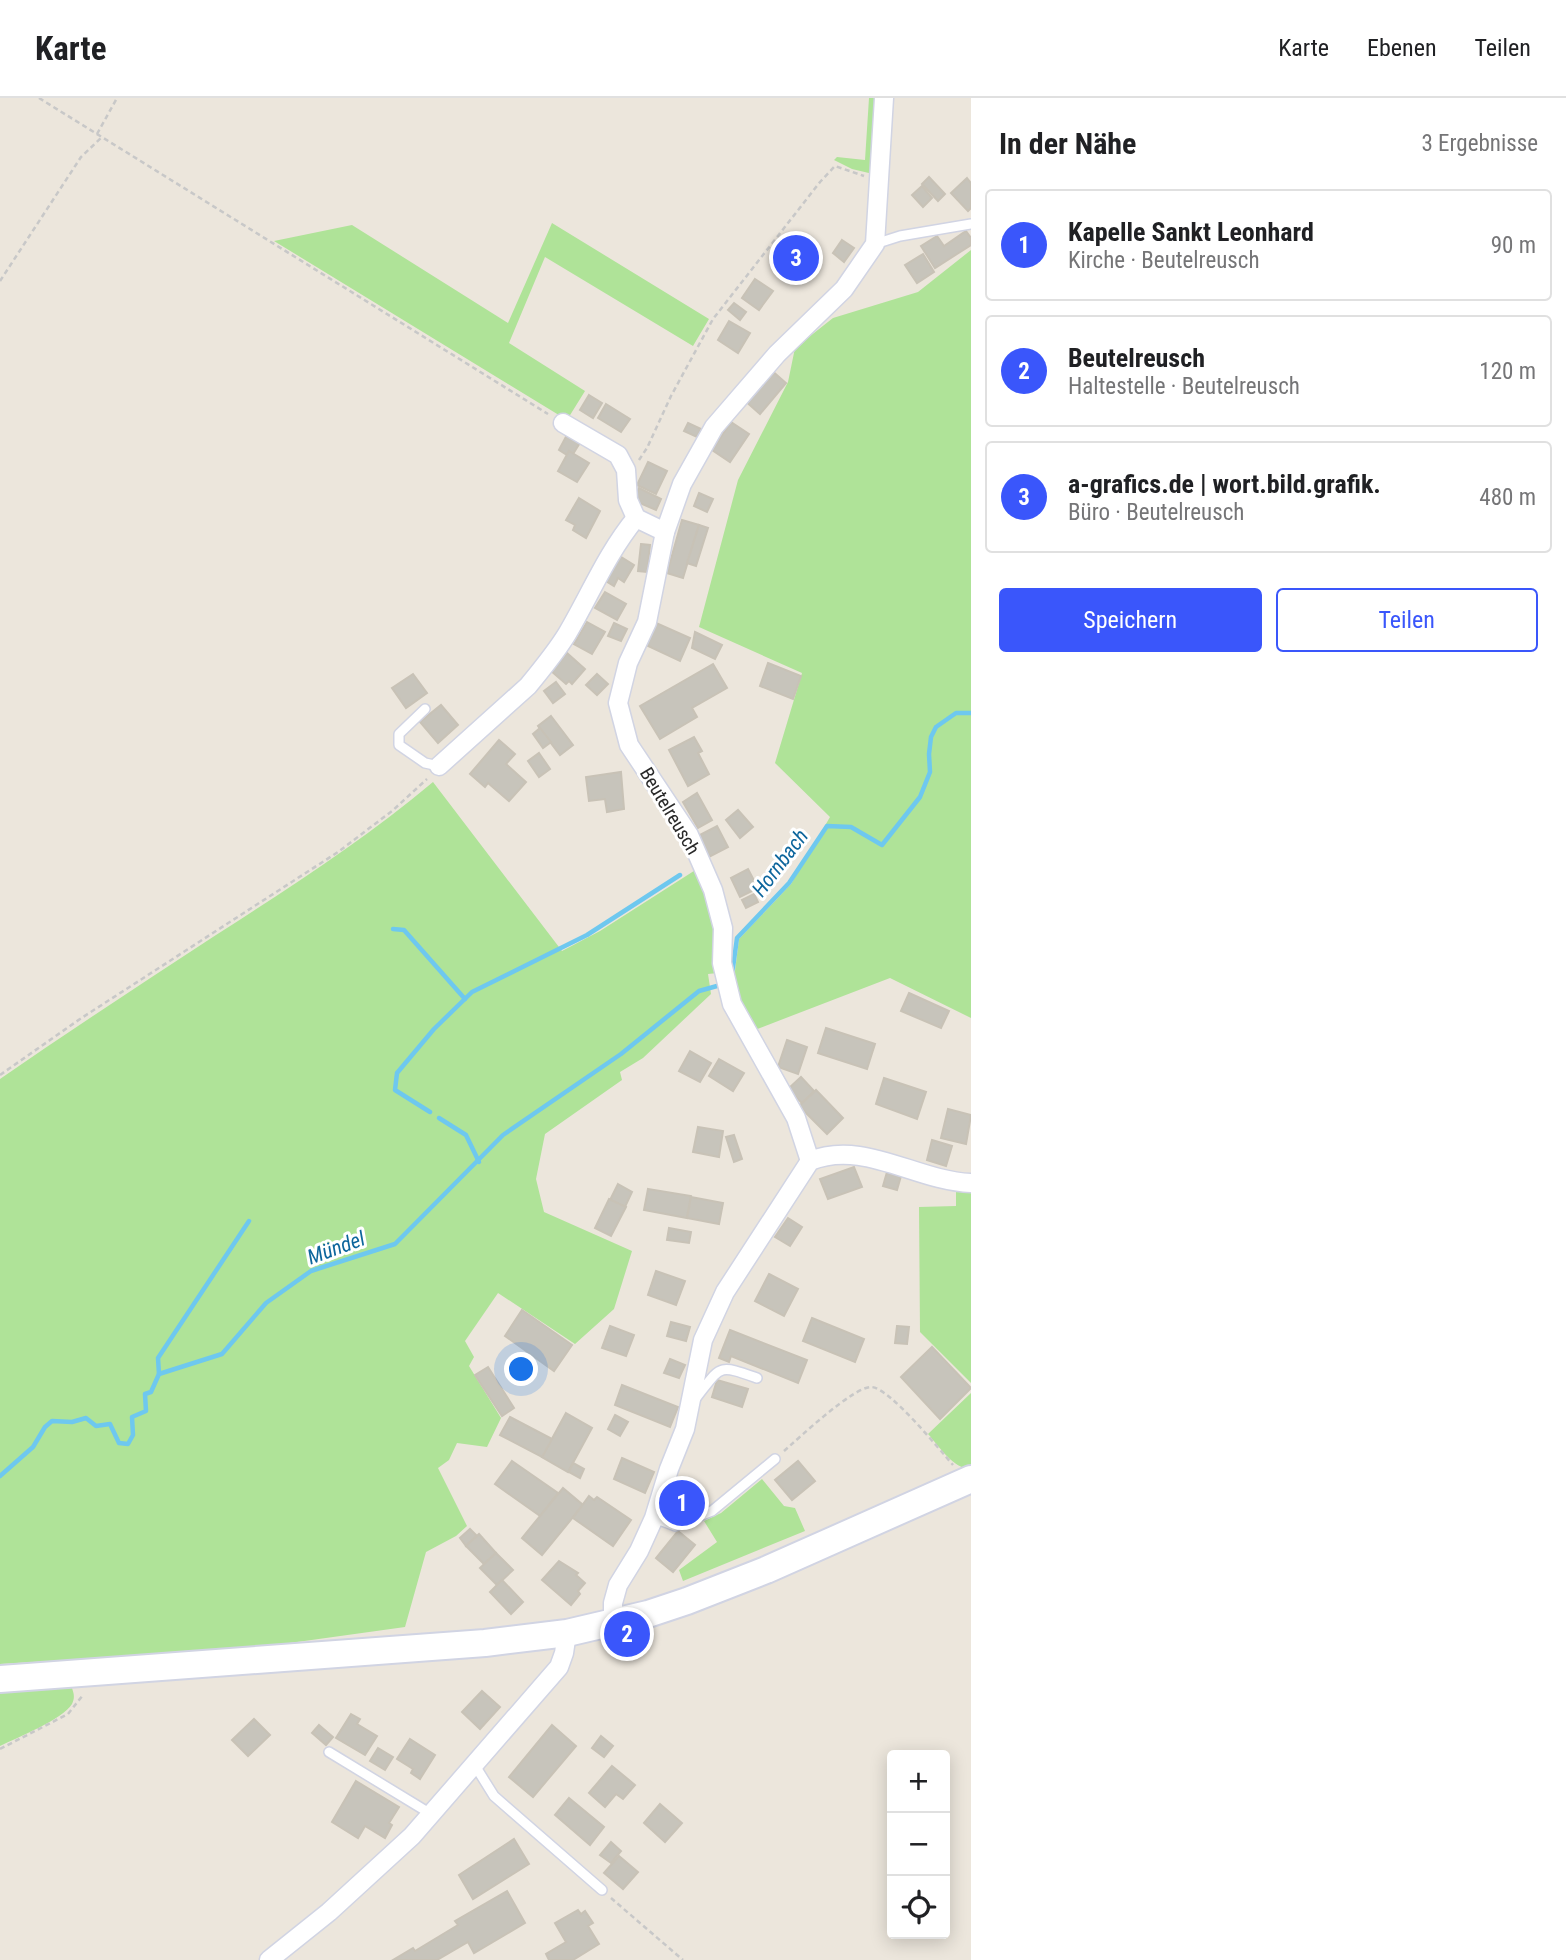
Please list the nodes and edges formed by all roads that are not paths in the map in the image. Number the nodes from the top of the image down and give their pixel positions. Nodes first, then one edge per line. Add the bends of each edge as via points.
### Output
1 (884, 98) edge
2 (971, 224) edge
3 (875, 244) junction
4 (563, 424) road end
5 (636, 518) junction
6 (665, 532) junction
7 (425, 709) dead end
8 (439, 766) joint
9 (810, 1161) junction
10 (971, 1183) edge
11 (757, 1378) dead end
12 (692, 1400) junction
13 (775, 1459) road end
14 (969, 1480) edge
15 (654, 1518) junction
16 (613, 1623) junction
17 (567, 1633) junction
18 (0, 1679) edge
19 (330, 1752) dead end
20 (474, 1764) junction
21 (431, 1814) junction
22 (602, 1889) road end
23 (269, 1960) edge

1 - 3 street, Beutelreusch
2 - 3 lane
3 - 6 street, Beutelreusch via 844,289 777,354 713,426 682,484
4 - 5 street via 618,455 626,470 628,500
5 - 6 street
5 - 8 street via 540,671
6 - 9 street, Beutelreusch via 647,622 628,663 618,703 629,745 689,835 713,890 723,928 722,963 732,1004 796,1118
7 - 8 lane via 398,734 399,745 425,763
9 - 10 street via 828,1154 862,1155 920,1174
9 - 12 street via 725,1292 703,1340
11 - 12 lane via 728,1368 720,1370
12 - 15 street
13 - 15 lane via 712,1511 676,1526
14 - 16 main road via 766,1570
15 - 16 street via 618,1585
16 - 17 main road
17 - 18 main road
17 - 20 street via 559,1667
19 - 21 lane
20 - 21 street
20 - 22 lane via 494,1796
21 - 23 street via 329,1912

